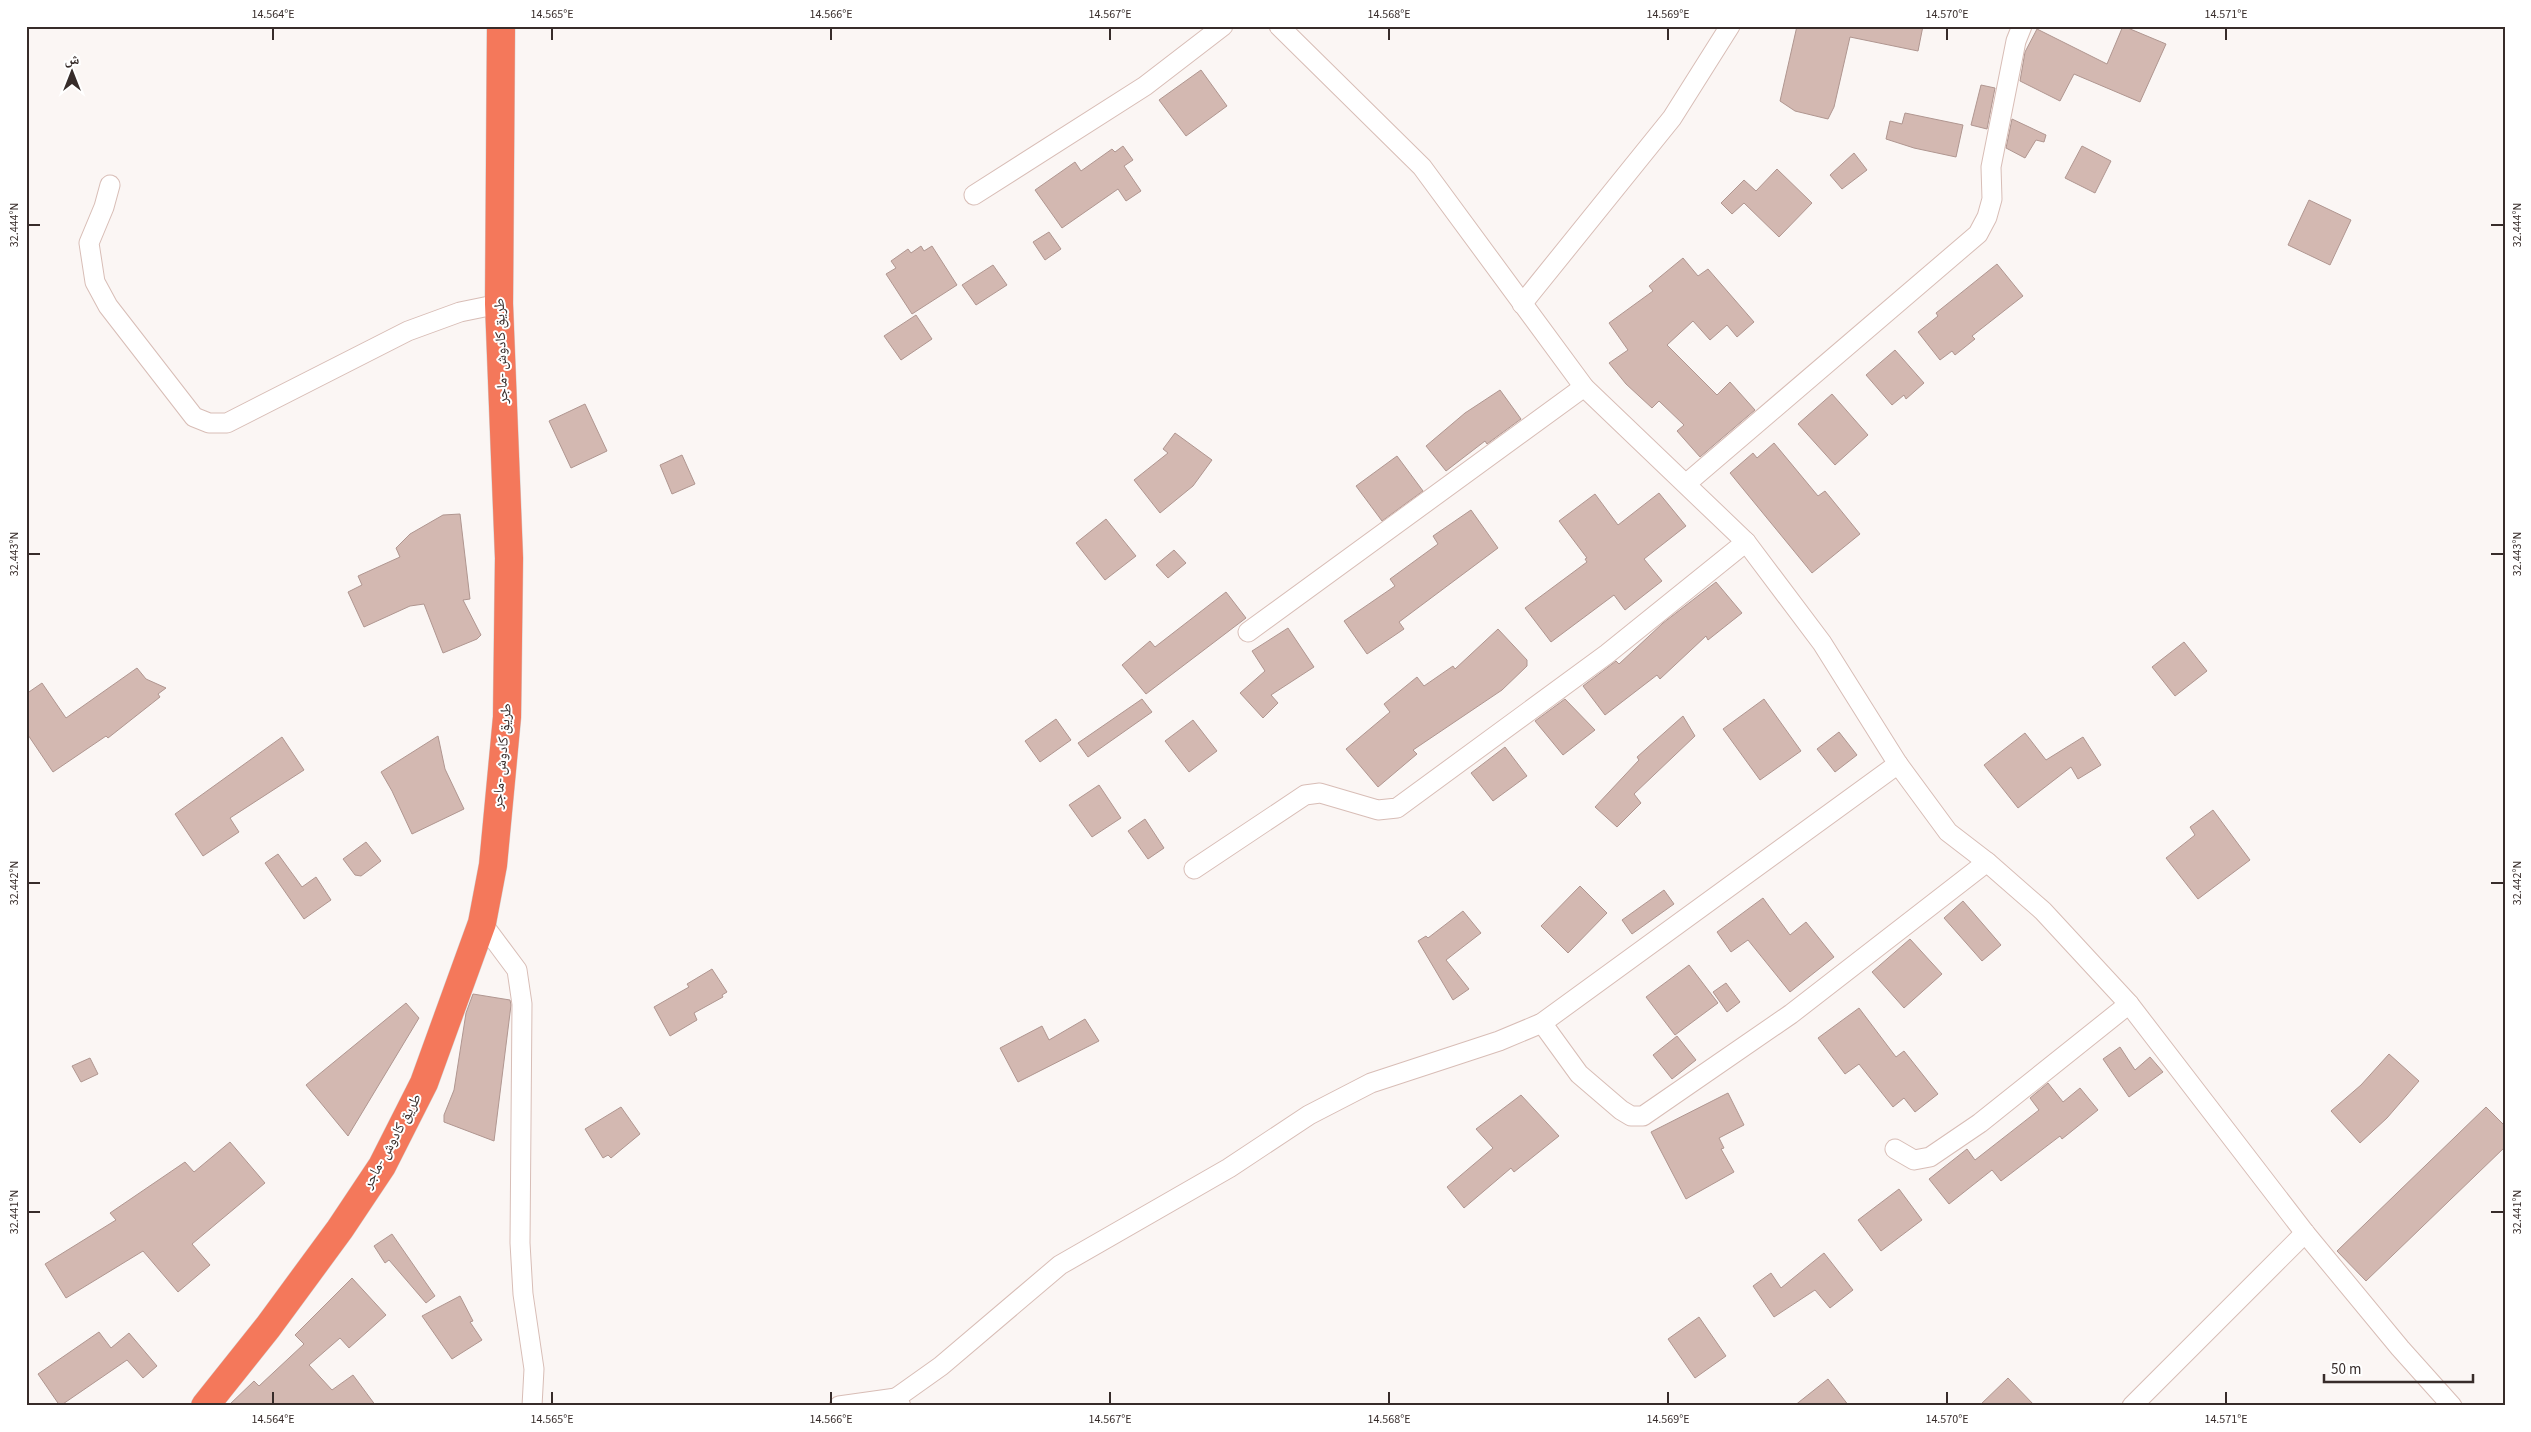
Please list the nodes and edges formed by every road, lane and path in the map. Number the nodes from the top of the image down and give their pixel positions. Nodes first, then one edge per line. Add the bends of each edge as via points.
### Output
1 (500, 26) edge
2 (1222, 26) edge
3 (1279, 26) edge
4 (1730, 26) edge
5 (2022, 26) edge
6 (110, 185) dead end
7 (974, 196) dead end
8 (499, 304) junction
9 (1522, 304) junction
10 (1584, 387) junction
11 (1687, 483) junction
12 (1746, 542) junction
13 (1248, 632) dead end
14 (1898, 764) junction
15 (1987, 862) junction
16 (1194, 869) dead end
17 (482, 923) junction
18 (2129, 1004) junction
19 (1542, 1023) junction
20 (1895, 1149) dead end
21 (2305, 1233) junction
22 (899, 1402) edge
23 (205, 1406) edge
24 (532, 1406) edge
25 (839, 1406) edge
26 (2132, 1406) edge
27 (2452, 1406) edge

1 - 8 highway, طريق كادوش -ماجر
2 - 7 street via 1145,86
3 - 9 street via 1422,167
4 - 9 street via 1672,118
5 - 11 street via 2016,41 1992,167 1992,199 1978,234
6 - 8 street via 90,244 95,282 108,306 194,417 209,424 227,424 408,331 460,312
8 - 17 highway, طريق كادوش -ماجر via 510,558 507,717 493,865
9 - 10 street
10 - 11 street
10 - 13 street
11 - 12 street
12 - 14 street via 1822,643
12 - 16 street via 1608,654 1397,808 1378,810 1320,793 1305,795
14 - 15 street via 1948,832
14 - 19 street
15 - 18 street via 2043,910
15 - 19 street via 1791,1014 1643,1116 1631,1116 1621,1110 1579,1074
17 - 23 highway, طريق كادوش -ماجر via 424,1083 382,1166 268,1327
17 - 24 street via 517,970 522,1004 520,1243 523,1294 534,1369
18 - 20 street via 1980,1123 1930,1157 1914,1160
18 - 21 street
19 - 22 street via 1499,1042 1371,1083 1309,1114 1229,1168 1060,1265
21 - 26 street
21 - 27 street
22 - 25 street

